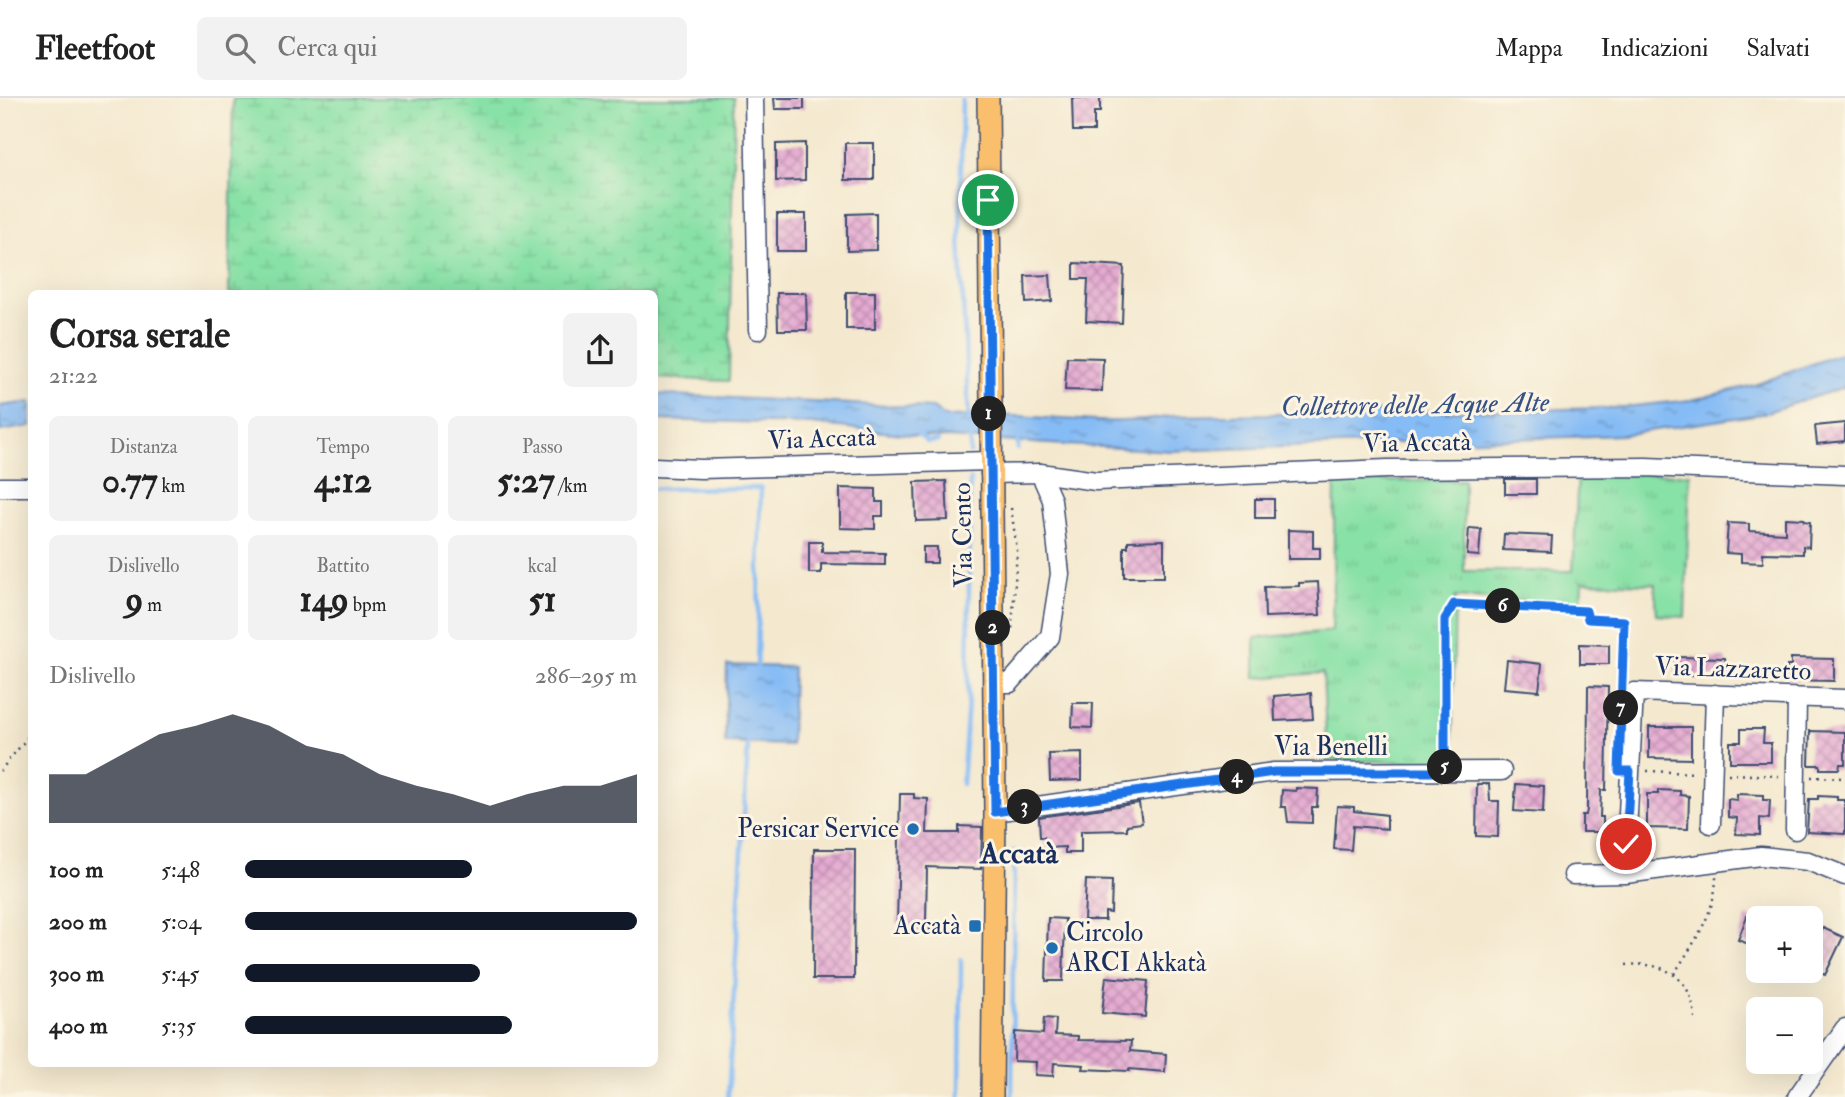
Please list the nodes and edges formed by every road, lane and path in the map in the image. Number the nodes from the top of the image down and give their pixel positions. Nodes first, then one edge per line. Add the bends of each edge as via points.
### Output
1 (754, 98) edge
2 (988, 98) edge
3 (758, 330) dead end
4 (990, 461) junction
5 (658, 467) edge
6 (1040, 472) junction
7 (1845, 475) edge
8 (0, 487) edge
9 (28, 487) edge
10 (994, 683) junction
11 (1622, 689) dead end
12 (1715, 694) junction
13 (1797, 698) junction
14 (1845, 699) edge
15 (28, 737) edge
16 (0, 771) edge
17 (1502, 771) dead end
18 (1630, 771) junction
19 (1445, 772) junction
20 (1712, 773) junction
21 (1796, 776) junction
22 (1845, 778) edge
23 (995, 812) junction
24 (1711, 824) dead end
25 (1795, 830) dead end
26 (1716, 863) junction
27 (1625, 874) junction
28 (1573, 876) dead end
29 (1845, 876) edge
30 (1626, 965) dead end
31 (1674, 974) junction
32 (1695, 1018) dead end
33 (1845, 1028) edge
34 (992, 1097) edge
35 (1797, 1097) edge

1 - 3 street
2 - 4 main road, Via Cento
4 - 5 street, Via Accatà
4 - 6 street, Via Accatà
4 - 10 main road, Via Cento
6 - 7 street, Via Accatà via 1096,481 1441,468 1646,467
6 - 10 street via 1052,500 1060,574 1050,636 1010,683
8 - 9 street
10 - 23 main road, Via Cento
11 - 19 path via 1624,621 1588,619 1586,611 1454,604 1445,619
12 - 13 street, Via Lazzaretto
12 - 18 street, Via Lazzaretto via 1634,692
12 - 20 street
13 - 14 street, Via Lazzaretto
13 - 21 street
15 - 16 path
17 - 19 street, Via Benelli
18 - 20 path
18 - 27 street, Via Lazzaretto
19 - 23 street, Via Benelli via 1274,772
20 - 21 path
20 - 24 street
21 - 22 path
21 - 25 street
23 - 34 main road, Via Cento
26 - 27 street
26 - 29 street via 1761,856 1808,861
26 - 31 path via 1716,894 1709,913
27 - 28 street
30 - 31 path via 1646,963
31 - 32 path via 1690,995
33 - 35 street

